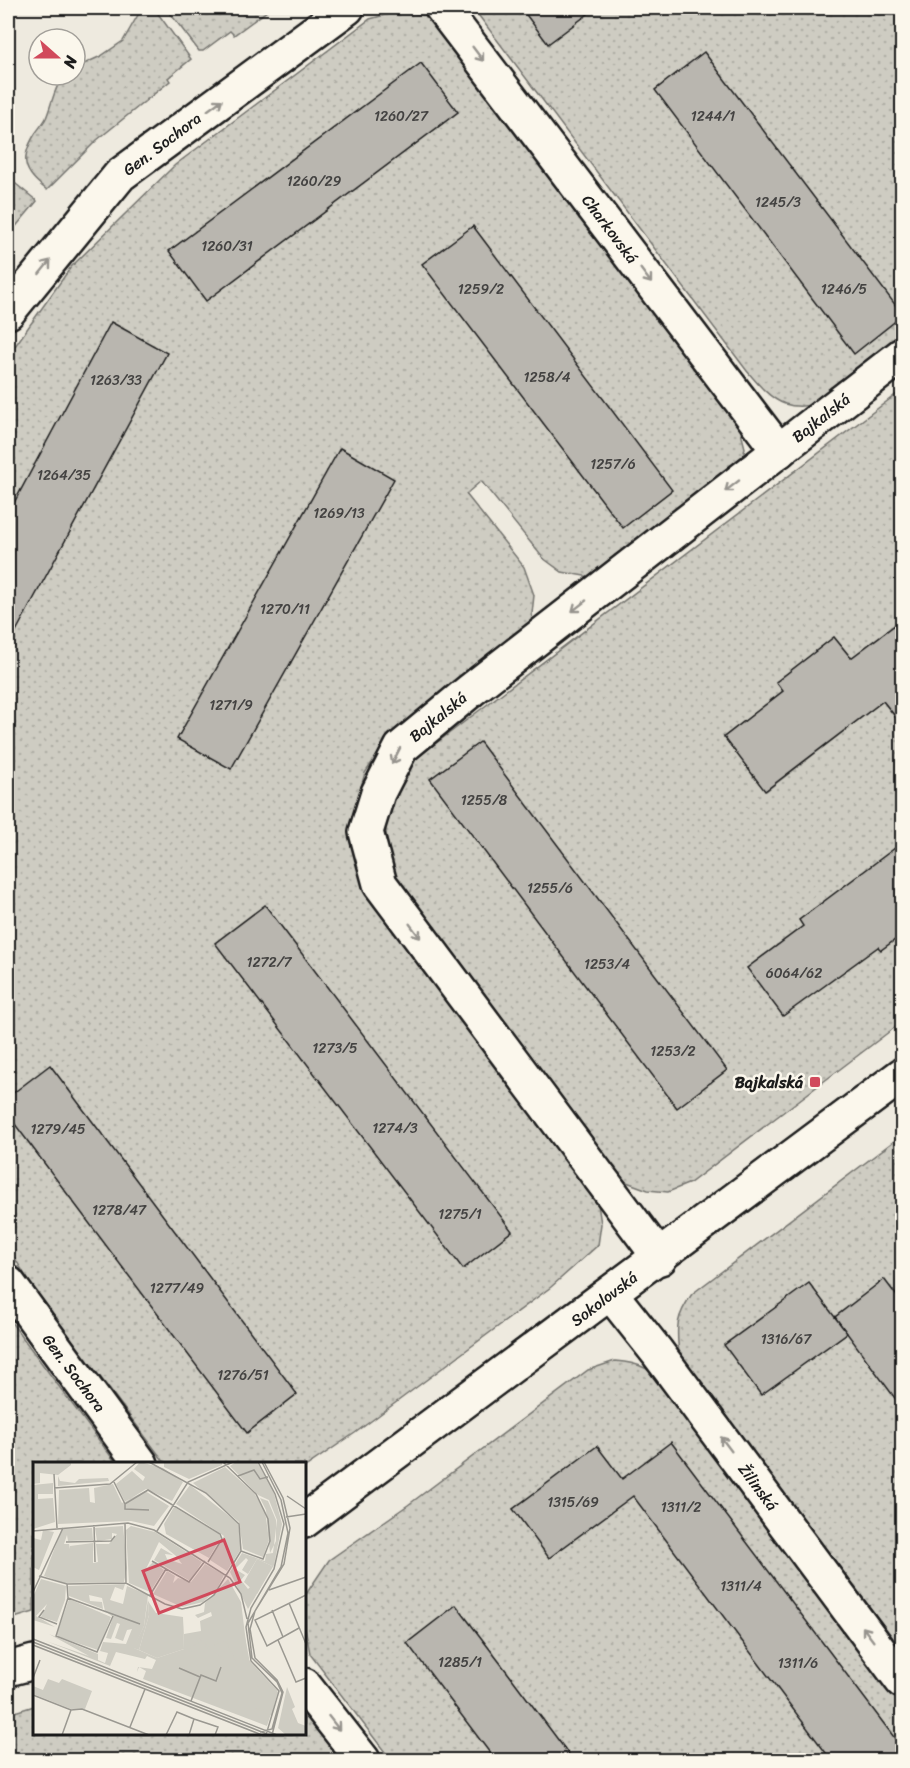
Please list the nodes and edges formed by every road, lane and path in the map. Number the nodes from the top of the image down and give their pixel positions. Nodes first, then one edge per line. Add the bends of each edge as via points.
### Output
1 (347, 8) edge
2 (442, 8) edge
3 (8, 312) edge
4 (903, 355) edge
5 (779, 450) junction
6 (903, 1075) edge
7 (660, 1258) junction
8 (8, 1283) edge
9 (611, 1294) junction
10 (140, 1462) edge
11 (306, 1520) edge
12 (33, 1662) edge
13 (8, 1669) edge
14 (903, 1681) edge
15 (306, 1688) edge
16 (363, 1761) edge

3 -> 1 street, Gen. Sochora via 120,175
2 -> 5 street, Charkovská
4 - 5 street, Bajkalská
5 -> 7 street, Bajkalská via 400,748 378,793 366,832 380,884
6 - 7 street, Sokolovská
7 - 9 street, Sokolovská
8 - 10 street, Gen. Sochora
9 - 11 street, Sokolovská
14 -> 9 street, Žilinská
12 - 13 street
15 -> 16 street

